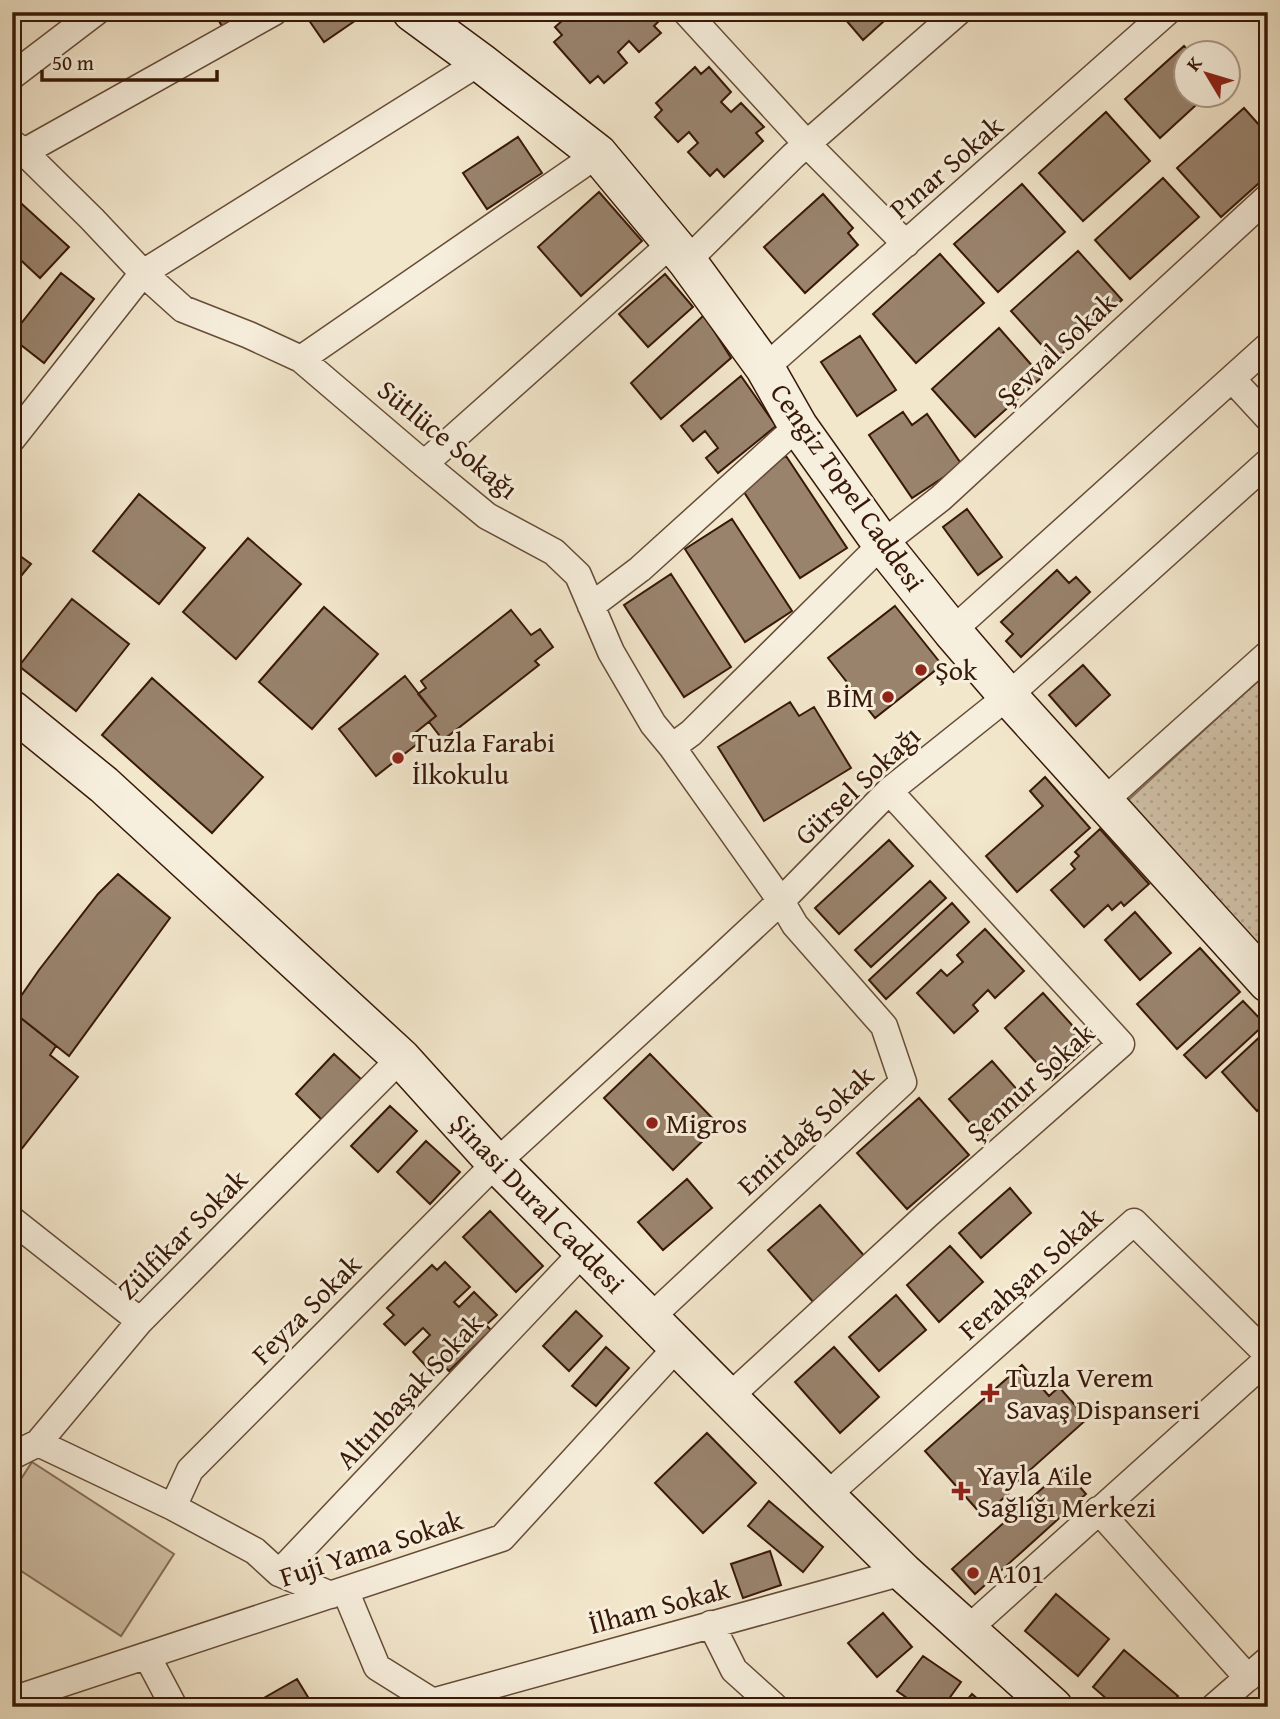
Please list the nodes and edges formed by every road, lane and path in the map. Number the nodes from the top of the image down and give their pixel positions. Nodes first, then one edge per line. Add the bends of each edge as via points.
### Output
1 (96, 12) edge
2 (274, 12) edge
3 (412, 12) edge
4 (687, 12) edge
5 (957, 12) edge
6 (1167, 12) edge
7 (480, 62) junction
8 (12, 76) edge
9 (807, 144) junction
10 (18, 148) edge
11 (598, 154) junction
12 (1268, 197) edge
13 (906, 244) junction
14 (680, 252) junction
15 (143, 273) junction
16 (1268, 346) edge
17 (301, 359) junction
18 (765, 368) junction
19 (1232, 379) junction
20 (1268, 418) edge
21 (798, 426) junction
22 (12, 439) edge
23 (1268, 462) edge
24 (424, 464) junction
25 (882, 544) junction
26 (591, 606) junction
27 (952, 631) junction
28 (1268, 654) edge
29 (1008, 696) junction
30 (12, 710) edge
31 (672, 747) junction
32 (889, 791) junction
33 (1104, 801) junction
34 (781, 901) junction
35 (1264, 972) edge
36 (401, 1058) junction
37 (496, 1163) junction
38 (12, 1220) edge
39 (584, 1251) junction
40 (650, 1318) junction
41 (140, 1321) junction
42 (678, 1346) junction
43 (1268, 1357) edge
44 (729, 1397) junction
45 (38, 1443) junction
46 (12, 1456) edge
47 (827, 1496) junction
48 (173, 1507) junction
49 (1098, 1510) junction
50 (903, 1572) junction
51 (279, 1573) junction
52 (338, 1592) junction
53 (711, 1624) junction
54 (968, 1629) junction
55 (147, 1656) junction
56 (1268, 1660) edge
57 (1248, 1678) junction
58 (12, 1700) edge
59 (437, 1704) edge
60 (174, 1707) edge
61 (775, 1707) edge
62 (1054, 1707) edge
63 (1214, 1707) edge

1 - 8 street
2 - 10 street
3 - 7 street, Cengiz Topel Caddesi
4 - 9 street
5 - 9 street
6 - 13 street, Pınar Sokak
7 - 11 street, Cengiz Topel Caddesi
7 - 15 street
9 - 13 street
9 - 14 street
10 - 15 street, Sütlüce Sokağı
11 - 14 street, Cengiz Topel Caddesi
11 - 17 street
12 - 25 street, Şevval Sokak via 941,498
13 - 18 street, Pınar Sokak
14 - 18 street, Cengiz Topel Caddesi
14 - 24 street
15 - 17 street, Sütlüce Sokağı via 183,309
15 - 22 street
16 - 19 street
17 - 24 street, Sütlüce Sokağı
18 - 21 street, Cengiz Topel Caddesi
19 - 20 street
19 - 27 street
21 - 25 street, Cengiz Topel Caddesi
21 - 26 street via 640,569
23 - 29 street, Gürsel Sokağı
24 - 26 street, Sütlüce Sokağı via 487,516 554,552 578,575
25 - 27 street, Cengiz Topel Caddesi
25 - 31 street, Şevval Sokak
26 - 31 street, Sütlüce Sokağı via 618,664
27 - 29 street, Cengiz Topel Caddesi
28 - 33 street
29 - 32 street, Gürsel Sokağı
29 - 33 street, Cengiz Topel Caddesi
30 - 36 street, Şinasi Dural Caddesi via 104,785
31 - 34 street, Sütlüce Sokağı
32 - 34 street, Gürsel Sokağı
32 - 44 street, Şennur Sokak via 1121,1044
33 - 35 street, Cengiz Topel Caddesi
34 - 37 street, Gürsel Sokağı
34 - 40 street, Emirdağ Sokak via 795,925 884,1026 903,1082
36 - 37 street, Şinasi Dural Caddesi
36 - 41 street, Zülfikar Sokak
37 - 39 street, Şinasi Dural Caddesi
37 - 48 street, Feyza Sokak via 190,1470
38 - 41 street
39 - 40 street, Şinasi Dural Caddesi
39 - 51 street, Altınbaşak Sokak
40 - 42 street, Şinasi Dural Caddesi
41 - 45 street, Zülfikar Sokak
42 - 44 street, Şinasi Dural Caddesi
42 - 52 street, Fuji Yama Sokak via 502,1538
43 - 47 street, Ferahşan Sokak via 1135,1222
43 - 49 street
44 - 47 street, Şinasi Dural Caddesi
45 - 46 street, Zülfikar Sokak
45 - 48 street
47 - 50 street, Şinasi Dural Caddesi
48 - 51 street via 255,1551
49 - 54 street
49 - 57 street
50 - 53 street, İlham Sokak
50 - 54 street, Şinasi Dural Caddesi
51 - 52 street
52 - 55 street, Fuji Yama Sokak
52 - 59 street via 377,1667
53 - 59 street, İlham Sokak
53 - 61 street via 734,1670
54 - 62 street, Şinasi Dural Caddesi
55 - 58 street, Fuji Yama Sokak
55 - 60 street
56 - 57 street
57 - 63 street

